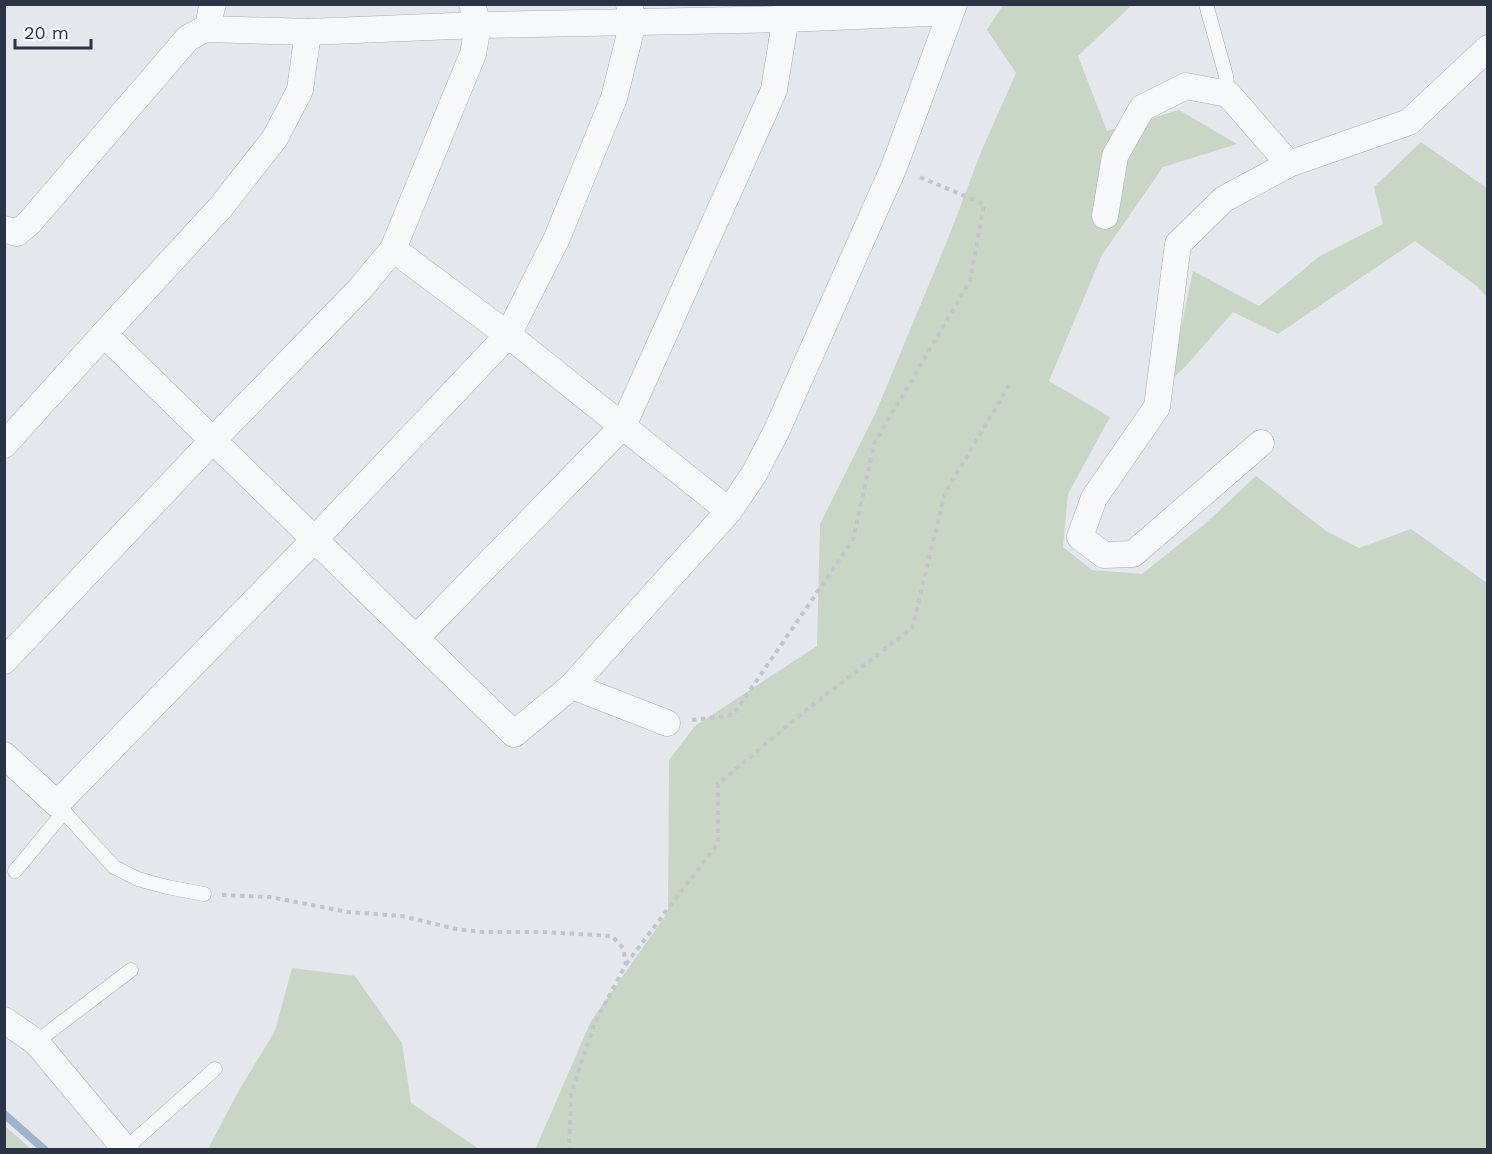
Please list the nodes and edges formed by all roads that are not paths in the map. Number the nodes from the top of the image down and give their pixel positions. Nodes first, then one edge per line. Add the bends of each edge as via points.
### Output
1 (947, 4) edge
2 (954, 4) edge
3 (1206, 4) edge
4 (787, 12) edge
5 (631, 13) edge
6 (475, 15) edge
7 (211, 17) edge
8 (308, 32) junction
9 (1488, 48) edge
10 (1228, 94) junction
11 (1289, 164) junction
12 (1105, 216) dead end
13 (4, 229) edge
14 (393, 249) junction
15 (104, 334) junction
16 (508, 335) junction
17 (623, 426) junction
18 (213, 440) junction
19 (1261, 443) dead end
20 (4, 445) edge
21 (729, 511) junction
22 (315, 539) junction
23 (416, 638) junction
24 (4, 661) edge
25 (572, 686) junction
26 (667, 723) road end
27 (4, 755) edge
28 (60, 808) junction
29 (15, 871) dead end
30 (204, 894) road end
31 (131, 970) dead end
32 (4, 1020) edge
33 (36, 1042) junction
34 (215, 1069) dead end
35 (126, 1149) edge

1 - 4 street via 929,13
2 - 21 street via 894,167 776,432
3 - 10 lane
4 - 5 street
4 - 17 street via 774,90
5 - 6 street
5 - 16 street via 614,98 557,238
6 - 8 street
6 - 14 street via 473,54
7 - 8 street
7 - 13 street via 201,31 188,38 29,223 17,233
8 - 15 street via 300,90 275,138 220,208
9 - 11 street via 1409,122
10 - 11 street
10 - 12 street via 1186,86 1142,108 1115,156
11 - 19 street via 1224,199 1178,244 1157,407 1094,498 1080,537 1104,555 1133,554
14 - 16 street
14 - 18 street via 360,289
15 - 18 street
15 - 20 street
16 - 17 street
16 - 22 street
17 - 21 street
17 - 23 street
18 - 22 street
18 - 24 street
21 - 25 street
22 - 23 street
22 - 28 street
23 - 25 street via 514,734
25 - 26 street
27 - 28 street
28 - 29 lane
28 - 30 lane via 114,867 138,879
31 - 33 lane
32 - 33 street
33 - 35 street
34 - 35 lane

